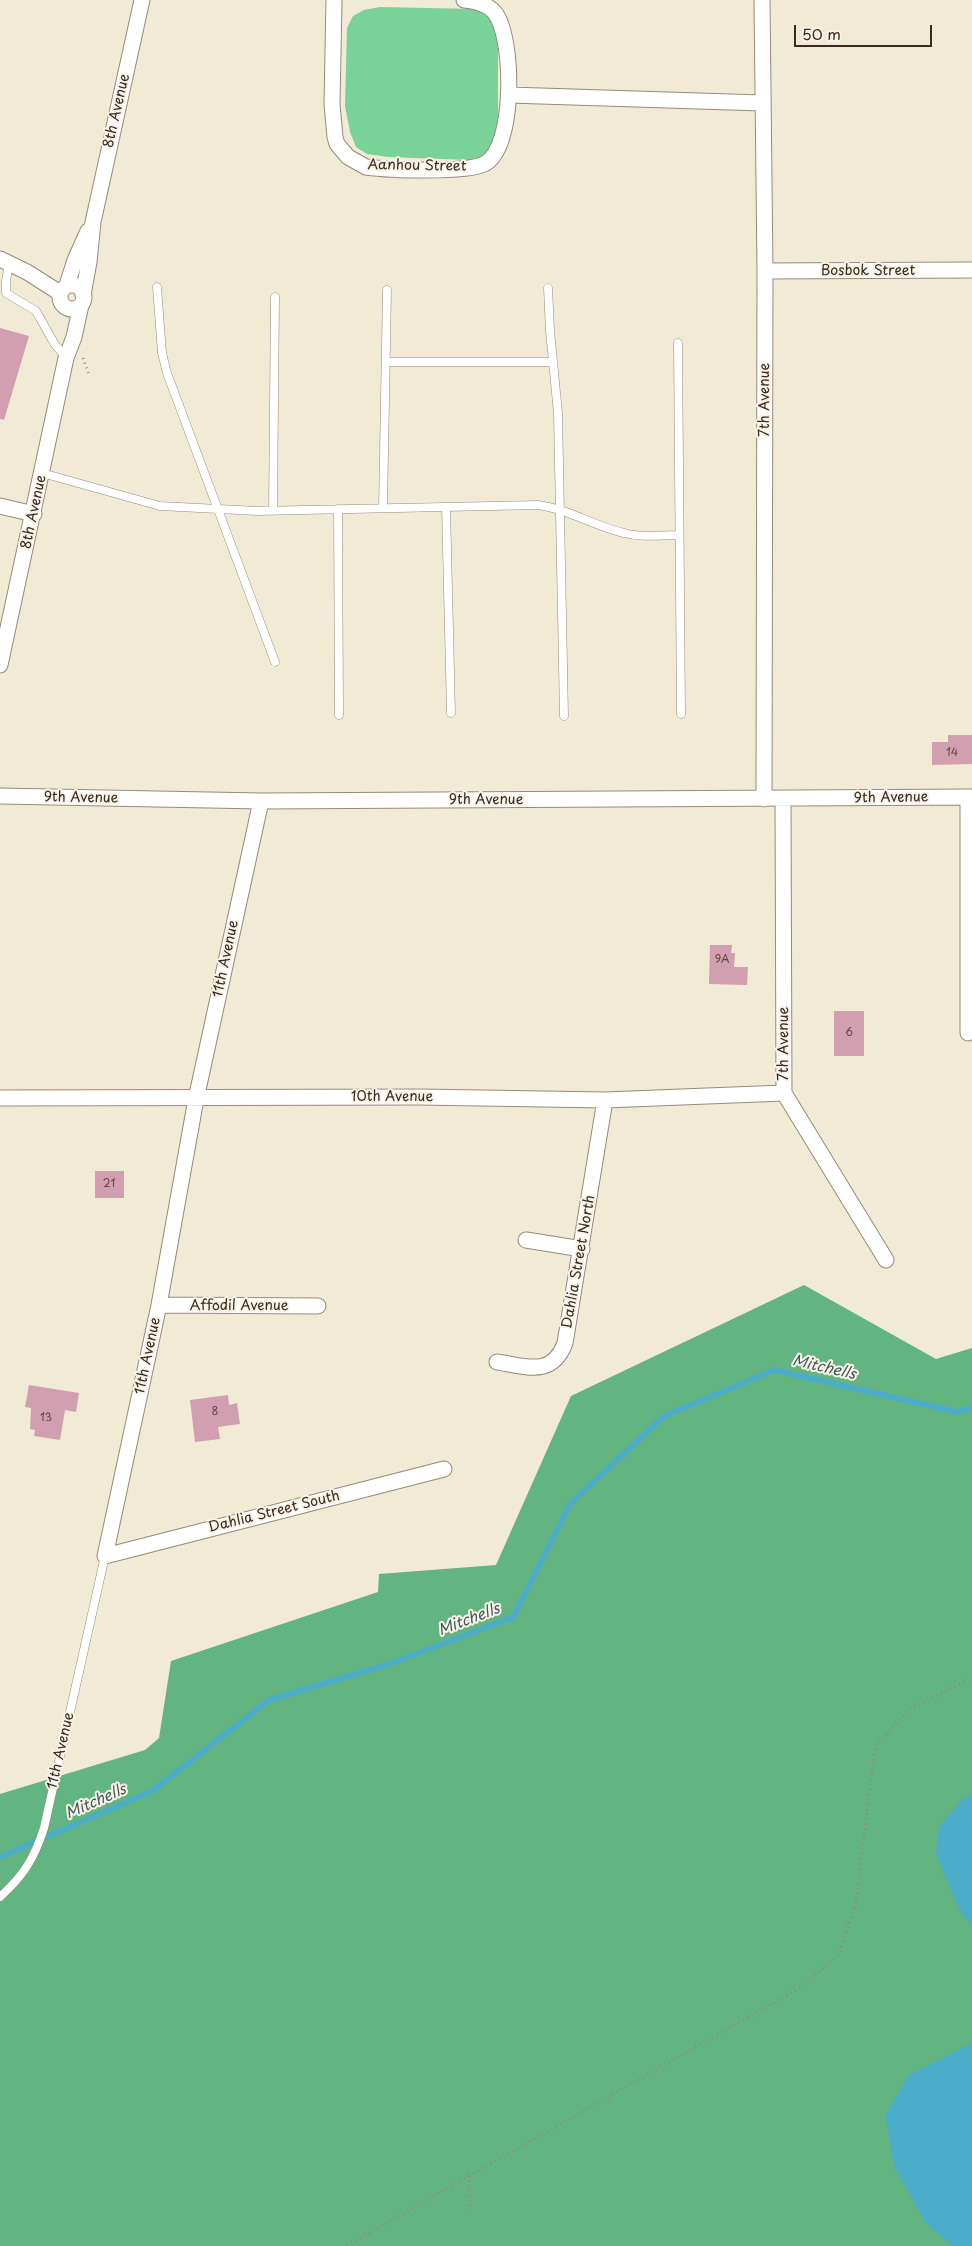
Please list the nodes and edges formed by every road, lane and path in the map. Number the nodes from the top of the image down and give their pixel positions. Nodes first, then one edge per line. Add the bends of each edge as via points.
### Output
1 (142, 0) edge
2 (334, 0) edge
3 (464, 0) edge
4 (762, 0) edge
5 (509, 95) junction
6 (762, 102) junction
7 (5, 261) edge
8 (972, 270) edge
9 (765, 271) junction
10 (157, 287) dead end
11 (548, 288) dead end
12 (387, 290) dead end
13 (71, 297) junction
14 (274, 297) dead end
15 (678, 343) dead end
16 (66, 358) junction
17 (386, 362) junction
18 (553, 362) junction
19 (42, 473) junction
20 (0, 506) edge
21 (446, 507) junction
22 (384, 508) junction
23 (560, 508) junction
24 (217, 509) junction
25 (338, 509) junction
26 (273, 510) junction
27 (34, 514) junction
28 (679, 535) junction
29 (276, 662) dead end
30 (0, 665) edge
31 (451, 713) dead end
32 (681, 714) dead end
33 (339, 715) dead end
34 (564, 716) dead end
35 (0, 796) edge
36 (970, 797) edge
37 (764, 799) junction
38 (784, 799) junction
39 (262, 801) junction
40 (968, 1033) dead end
41 (784, 1093) junction
42 (0, 1098) edge
43 (196, 1099) junction
44 (605, 1100) junction
45 (526, 1240) dead end
46 (582, 1249) junction
47 (886, 1260) dead end
48 (159, 1305) junction
49 (318, 1306) dead end
50 (497, 1362) dead end
51 (444, 1469) dead end
52 (104, 1556) junction
53 (972, 1678) edge
54 (0, 1897) edge
55 (469, 2176) junction
56 (470, 2211) dead end
57 (346, 2246) edge

1 - 13 street, 8th Avenue via 93,222 75,260
2 - 5 street, Aanhou Street via 333,126 337,144 355,163 366,167 459,169 484,164 502,143
3 - 5 street, Aanhou Street via 488,6 498,18 505,37
4 - 6 street, 7th Avenue
5 - 6 street
6 - 9 street, 7th Avenue
7 - 13 street
7 - 16 lane via 6,292 36,312
8 - 9 street, Bosbok Street
9 - 37 street, 7th Avenue
10 - 24 lane via 162,354
11 - 18 lane
12 - 17 lane
13 - 16 street, 8th Avenue
14 - 26 lane
15 - 28 lane
16 - 19 street, 8th Avenue
17 - 18 lane
17 - 22 lane
18 - 23 lane via 558,413
19 - 24 lane via 160,506
19 - 27 street, 8th Avenue
20 - 27 street
21 - 22 lane
21 - 23 lane via 538,505
21 - 31 lane
22 - 25 lane
23 - 28 lane via 621,533
23 - 34 lane
24 - 26 lane
24 - 29 lane
25 - 26 lane
25 - 33 lane
27 - 30 street, 8th Avenue
28 - 32 lane
35 - 39 street, 9th Avenue
36 - 38 street, 9th Avenue
36 - 40 street
37 - 38 street, 9th Avenue
37 - 39 street, 9th Avenue
38 - 41 street, 7th Avenue
39 - 43 street, 11th Avenue
41 - 44 street, 10th Avenue
41 - 47 street, 7th Avenue
42 - 43 street, 10th Avenue
43 - 44 street, 10th Avenue via 419,1097
43 - 48 street, 11th Avenue
44 - 46 street, Dahlia Street North
45 - 46 street
46 - 50 street, Dahlia Street North via 562,1353 544,1367
48 - 49 street, Affodil Avenue
48 - 52 street, 11th Avenue
51 - 52 street, Dahlia Street South
52 - 54 lane, 11th Avenue via 44,1828 31,1862
53 - 55 path via 911,1708 875,1746 856,1902 838,1956 799,1988
55 - 56 path
55 - 57 path

